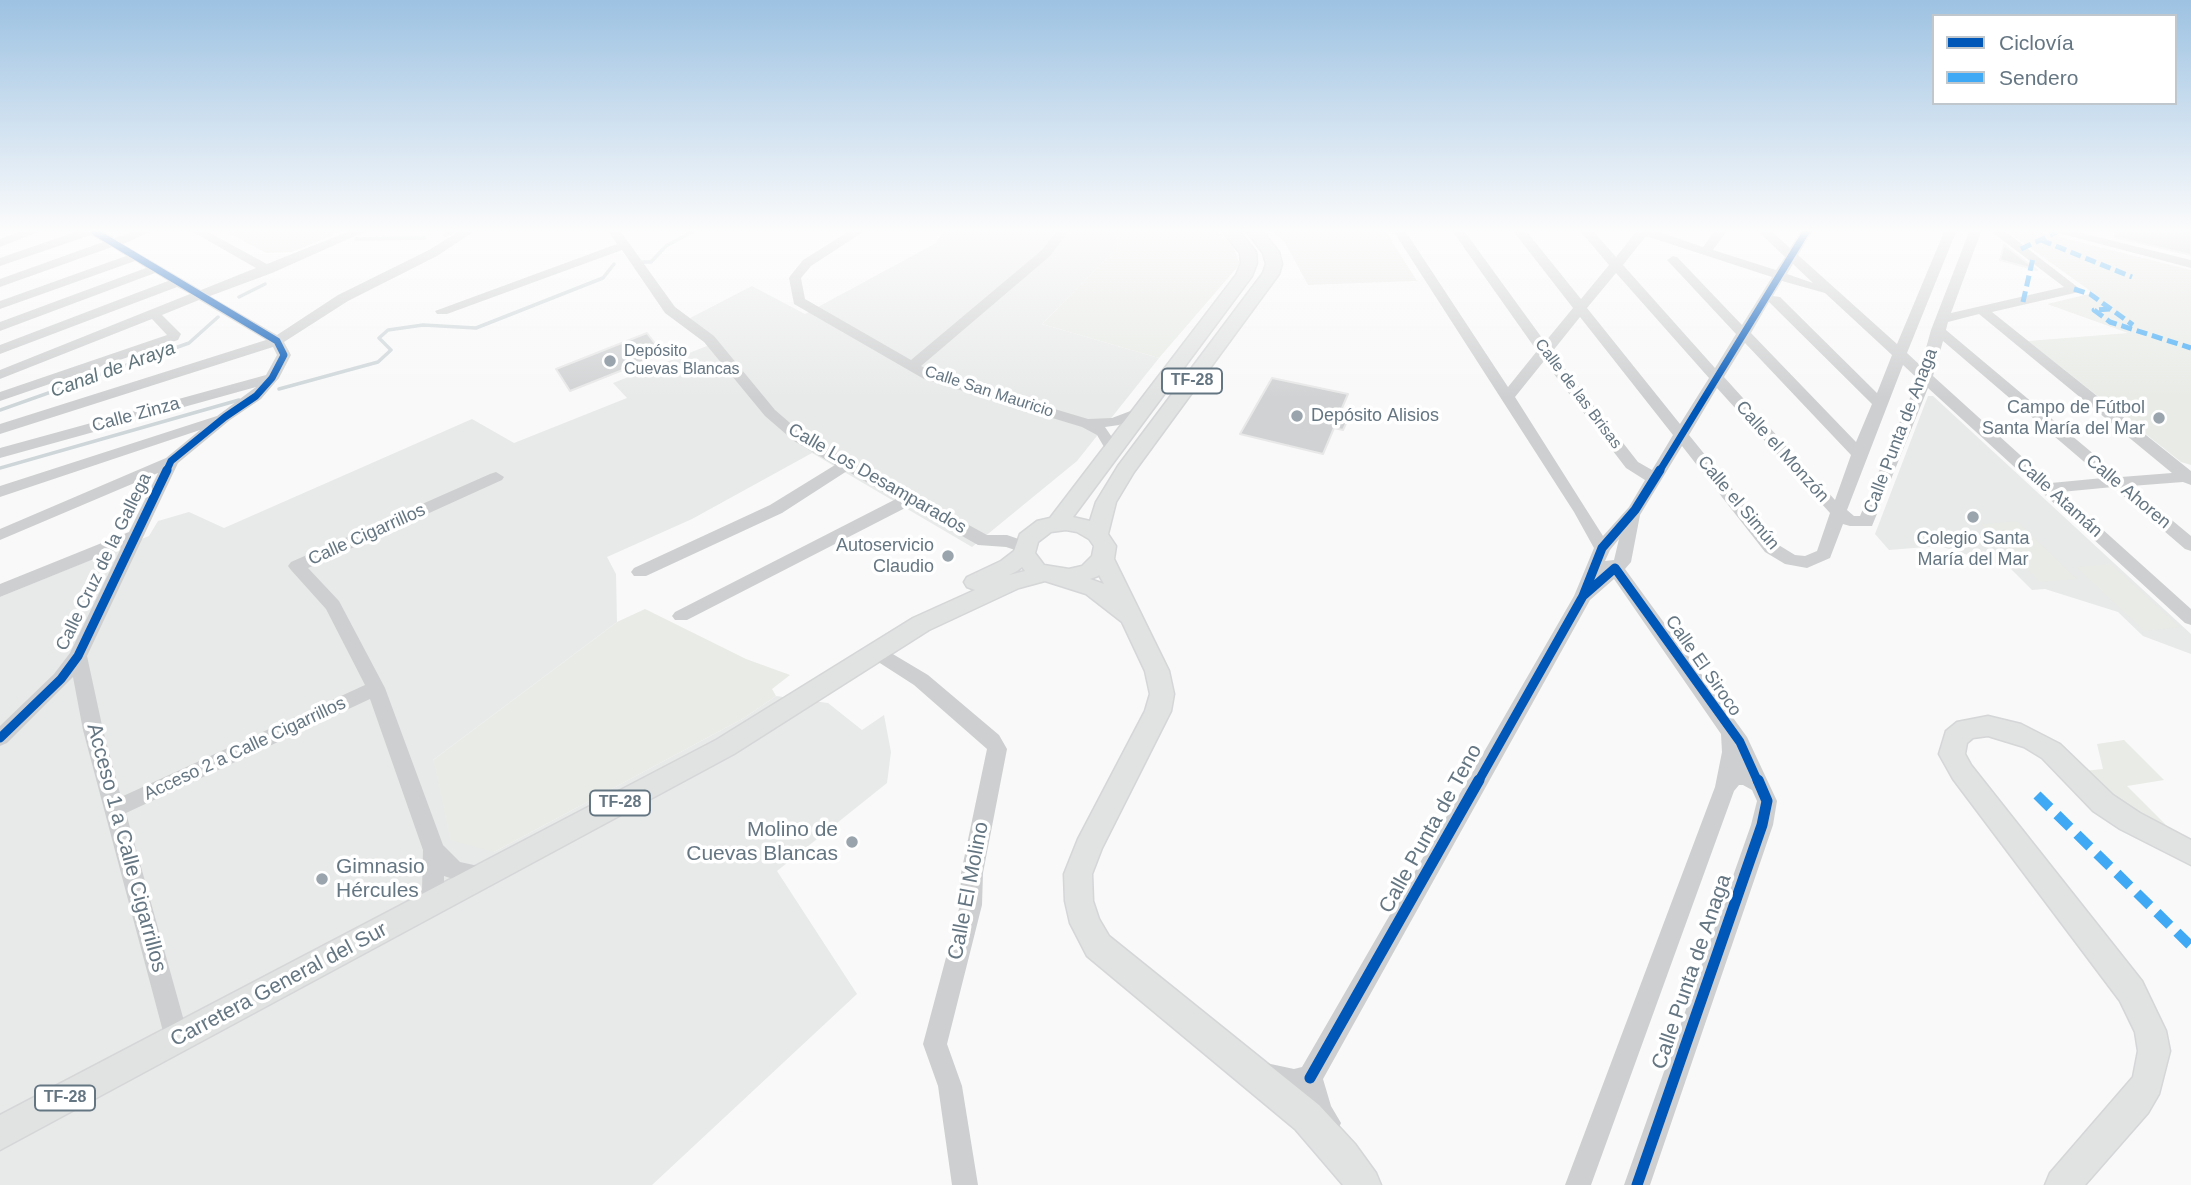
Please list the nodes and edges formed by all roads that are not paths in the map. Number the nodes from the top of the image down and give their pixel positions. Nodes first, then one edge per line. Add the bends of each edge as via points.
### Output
1 (49, 287) edge
2 (106, 287) edge
3 (164, 287) edge
4 (188, 287) edge
5 (222, 287) edge
6 (364, 287) edge
7 (507, 287) edge
8 (655, 287) edge
9 (797, 287) edge
10 (1005, 287) edge
11 (1235, 287) edge
12 (1261, 287) edge
13 (1436, 287) edge
14 (1498, 287) edge
15 (1565, 287) edge
16 (1597, 287) edge
17 (1635, 287) edge
18 (1700, 287) edge
19 (1770, 287) edge
20 (1816, 287) edge
21 (1827, 287) edge
22 (1928, 287) edge
23 (1954, 287) edge
24 (2073, 287) edge
25 (1833, 293) junction
26 (202, 295) junction
27 (1764, 297) junction
28 (0, 305) edge
29 (1581, 307) junction
30 (1982, 310) junction
31 (442, 311) dead end
32 (154, 314) junction
33 (1940, 325) junction
34 (0, 327) edge
35 (1743, 331) junction
36 (277, 341) junction
37 (0, 349) edge
38 (1544, 351) junction
39 (1900, 355) junction
40 (912, 366) junction
41 (0, 375) edge
42 (272, 378) junction
43 (1715, 378) junction
44 (1924, 378) junction
45 (2, 394) edge
46 (1508, 396) junction
47 (1881, 405) junction
48 (1141, 411) junction
49 (225, 417) junction
50 (1087, 424) junction
51 (0, 429) edge
52 (1682, 434) junction
53 (1112, 449) junction
54 (0, 453) edge
55 (1859, 454) junction
56 (171, 461) junction
57 (849, 463) junction
58 (496, 477) dead end
59 (2190, 477) edge
60 (1654, 479) junction
61 (2116, 483) junction
62 (2048, 488) junction
63 (0, 490) edge
64 (907, 500) junction
65 (1635, 510) junction
66 (1582, 512) junction
67 (1839, 512) junction
68 (1057, 523) junction
69 (1616, 533) junction
70 (1097, 534) junction
71 (0, 535) edge
72 (134, 536) junction
73 (1028, 544) junction
74 (2191, 545) edge
75 (1598, 555) junction
76 (1103, 559) junction
77 (1619, 561) junction
78 (1807, 562) joint
79 (640, 572) dead end
80 (1051, 575) junction
81 (1630, 589) junction
82 (0, 591) edge
83 (1589, 591) junction
84 (681, 616) dead end
85 (1128, 616) junction
86 (2191, 619) edge
87 (876, 651) junction
88 (78, 656) junction
89 (376, 688) junction
90 (813, 690) junction
91 (1731, 733) junction
92 (0, 738) edge
93 (1760, 785) junction
94 (1725, 787) junction
95 (115, 808) junction
96 (434, 850) junction
97 (2191, 853) edge
98 (484, 876) junction
99 (423, 910) junction
100 (177, 1039) junction
101 (1252, 1070) junction
102 (1311, 1079) junction
103 (0, 1133) edge
104 (1343, 1156) junction
105 (965, 1185) edge
106 (1364, 1185) edge
107 (1578, 1185) edge
108 (1637, 1185) edge
109 (2062, 1185) edge

1 - 28 street
2 - 34 street
3 - 37 street
4 - 26 street
5 - 26 street
6 - 36 street
7 - 31 street
8 - 57 street, Calle Los Desamparados via 670,310 709,339 770,413 799,438
9 - 40 street, Calle San Mauricio via 799,301
10 - 40 street
11 - 48 main road, TF-28
12 - 70 main road, TF-28 via 1125,470 1106,502
13 - 46 street
14 - 38 street, Calle de las Brisas
15 - 29 street, Calle el Simún
16 - 29 street
17 - 43 street, Calle el Monzón
18 - 35 street
19 - 27 street, Calle Punta de Teno
20 - 25 street, Calle Atamán
21 - 25 street, Calle Atamán
22 - 39 street, Calle Punta de Anaga
23 - 33 street, Calle Punta de Anaga
24 - 30 street
25 - 39 street, Calle Atamán
26 - 32 street
26 - 36 street
27 - 35 street, Calle Punta de Teno
27 - 47 street via 1775,300
29 - 38 street
29 - 52 street, Calle el Simún
30 - 33 street
30 - 59 street
32 - 41 street
32 - 45 street via 173,337
33 - 44 street, Calle Punta de Anaga
33 - 61 street, Calle Ahoren
35 - 43 street, Calle Punta de Teno
35 - 55 street
36 - 42 street via 284,355
36 - 51 street
38 - 46 street
38 - 60 street, Calle de las Brisas via 1632,465
39 - 44 street, Calle Atamán
39 - 47 street, Calle Punta de Anaga
40 - 50 street, Calle San Mauricio via 929,376
42 - 49 street, Calle Cruz de la Gallega via 256,396
42 - 54 street, Calle Zinza
43 - 52 street, Calle Punta de Teno
43 - 67 street, Calle el Monzón
44 - 62 street, Calle Atamán
44 - 67 street, Calle Punta de Anaga via 1866,522 1850,521
46 - 66 street
47 - 55 street, Calle Punta de Anaga
48 - 50 street, Calle San Mauricio via 1114,422
48 - 53 main road, TF-28
49 - 56 street, Calle Cruz de la Gallega
49 - 63 street
50 - 53 street, Calle San Mauricio via 1103,432
52 - 60 street, Calle Punta de Teno
52 - 78 street, Calle el Simún via 1771,548 1791,560
53 - 68 main road, TF-28
55 - 67 street, Calle Punta de Anaga
56 - 71 street
56 - 72 street, Calle Cruz de la Gallega
57 - 64 street, Calle Los Desamparados
57 - 79 street via 776,509
58 - 89 street, Calle Cigarrillos via 298,566 333,605
59 - 61 street
60 - 65 street, Calle Punta de Teno
61 - 62 street
61 - 74 street, Calle Ahoren
62 - 86 street, Calle Atamán
64 - 73 street, Calle Los Desamparados via 984,541
64 - 84 street
65 - 69 street, Calle Punta de Teno
65 - 77 street, Calle Punta de Teno
66 - 69 street
66 - 75 street
67 - 78 street, Calle Punta de Anaga via 1824,554
68 - 70 main road via 1083,526
68 - 73 main road, TF-28
69 - 75 street, Calle Punta de Teno
69 - 77 street, Calle El Siroco via 1620,537
70 - 76 main road, TF-28 via 1105,546
72 - 82 street
72 - 88 street, Calle Cruz de la Gallega
73 - 80 main road via 1030,565
73 - 90 main road, Carretera General del Sur / TF-28 via 1001,570 881,631
75 - 77 street
75 - 83 street, Calle Punta de Teno
76 - 80 main road, TF-28 via 1080,575
76 - 85 main road
77 - 81 street, Calle El Siroco
77 - 83 street, Calle Punta de Teno
80 - 85 main road via 1094,588
80 - 87 main road, Carretera General del Sur / TF-28 via 1012,582 967,601
81 - 83 street via 1608,584
81 - 91 street, Calle El Siroco
83 - 102 street, Calle Punta de Teno
85 - 101 main road via 1157,671 1162,694 1158,711 1078,874 1085,923 1098,946
87 - 90 main road, Carretera General del Sur / TF-28
87 - 105 street, Calle El Molino via 921,680 997,749 972,873 971,905 936,1044 950,1086
88 - 92 street, Calle Cruz de la Gallega via 61,679
88 - 95 street, Acceso 1 a Calle Cigarrillos
89 - 95 street, Acceso 2 a Calle Cigarrillos
89 - 96 street, Calle Cigarrillos
90 - 98 main road, Carretera General del Sur / TF-28 via 725,747
91 - 93 street, Calle El Siroco
91 - 94 street, Calle El Siroco
93 - 94 street via 1746,777 1734,777
93 - 108 street, Calle Punta de Anaga via 1767,801 1762,825
94 - 107 street, Calle Punta de Anaga
95 - 100 street, Acceso 1 a Calle Cigarrillos
96 - 98 street via 452,869
96 - 99 street via 433,891
97 - 109 main road via 2103,803 2051,751 2033,740 1988,726 1966,729 1955,738 1952,754 1962,772 2131,991 2150,1031 2154,1051 2148,1083
98 - 99 main road, Carretera General del Sur / TF-28
99 - 100 main road, Carretera General del Sur / TF-28
100 - 103 main road, Carretera General del Sur / TF-28
101 - 102 street via 1277,1079
101 - 104 main road via 1307,1117
102 - 104 street via 1320,1113 1332,1126
104 - 106 main road

